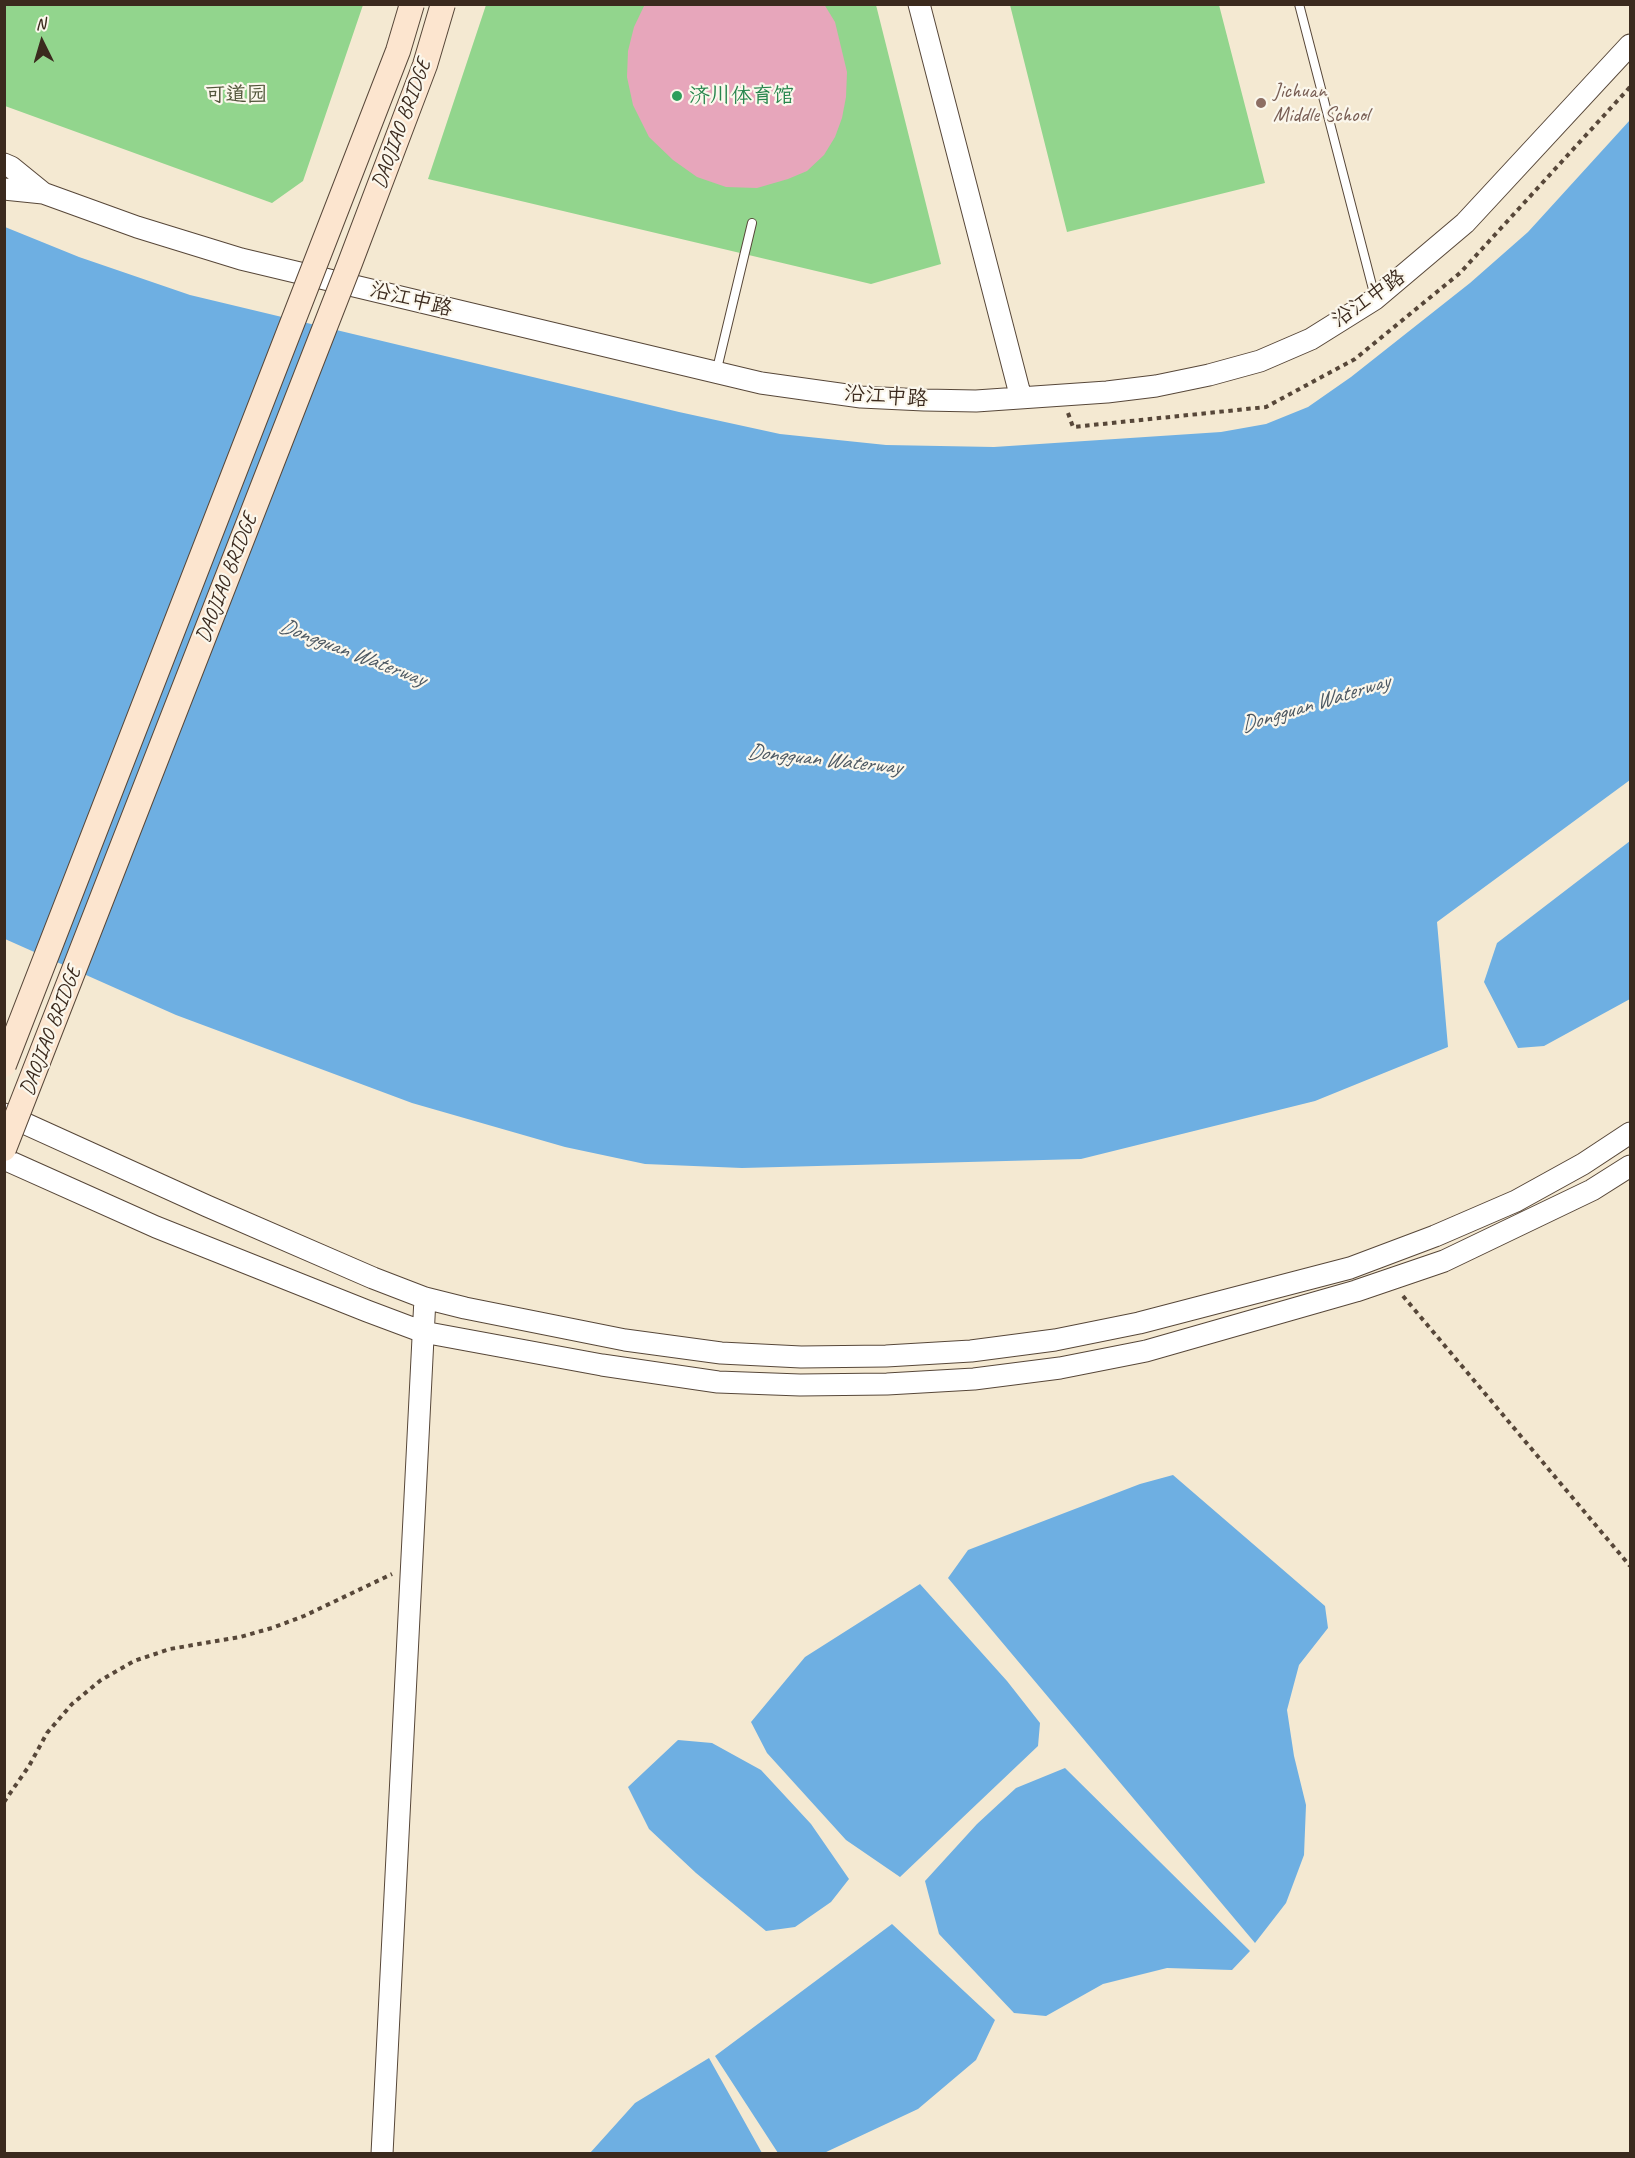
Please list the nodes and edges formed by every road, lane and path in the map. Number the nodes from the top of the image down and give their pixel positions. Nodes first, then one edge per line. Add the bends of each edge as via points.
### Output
1 (412, 4) edge
2 (443, 4) edge
3 (919, 4) edge
4 (1299, 4) edge
5 (1630, 45) edge
6 (4, 164) edge
7 (4, 189) edge
8 (43, 193) junction
9 (752, 223) dead end
10 (1375, 298) junction
11 (716, 373) junction
12 (1022, 398) junction
13 (4, 1065) edge
14 (4, 1114) edge
15 (1630, 1133) edge
16 (4, 1149) edge
17 (4, 1159) edge
18 (1630, 1166) edge
19 (1389, 1280) junction
20 (425, 1298) junction
21 (423, 1332) junction
22 (411, 1564) junction
23 (1630, 1566) edge
24 (4, 1802) edge
25 (382, 2154) edge

1 - 13 main road, DAOJIAO BRIDGE, bridge via 398,51
2 - 16 main road, DAOJIAO BRIDGE, bridge via 425,65 367,219
3 - 12 street
4 - 10 lane
5 - 10 street, 沿江中路 via 1465,223
6 - 8 street
7 - 8 street
8 - 11 street, 沿江中路 via 241,259
9 - 11 lane
10 - 12 street, 沿江中路 via 1311,339 1260,361 1156,386
11 - 12 street, 沿江中路 via 801,390 861,396 924,400
14 - 20 street via 207,1206
15 - 20 street via 1516,1201 1350,1268 1139,1323 1055,1340 971,1351 886,1356 721,1353 625,1341
17 - 21 street via 156,1227
18 - 19 street via 1520,1226 1444,1261
19 - 21 street via 1135,1353 974,1379 887,1384 718,1382
19 - 23 path
20 - 21 street
21 - 22 street
22 - 24 path via 272,1628 170,1649 134,1661 101,1680 72,1704 48,1733
22 - 25 street

